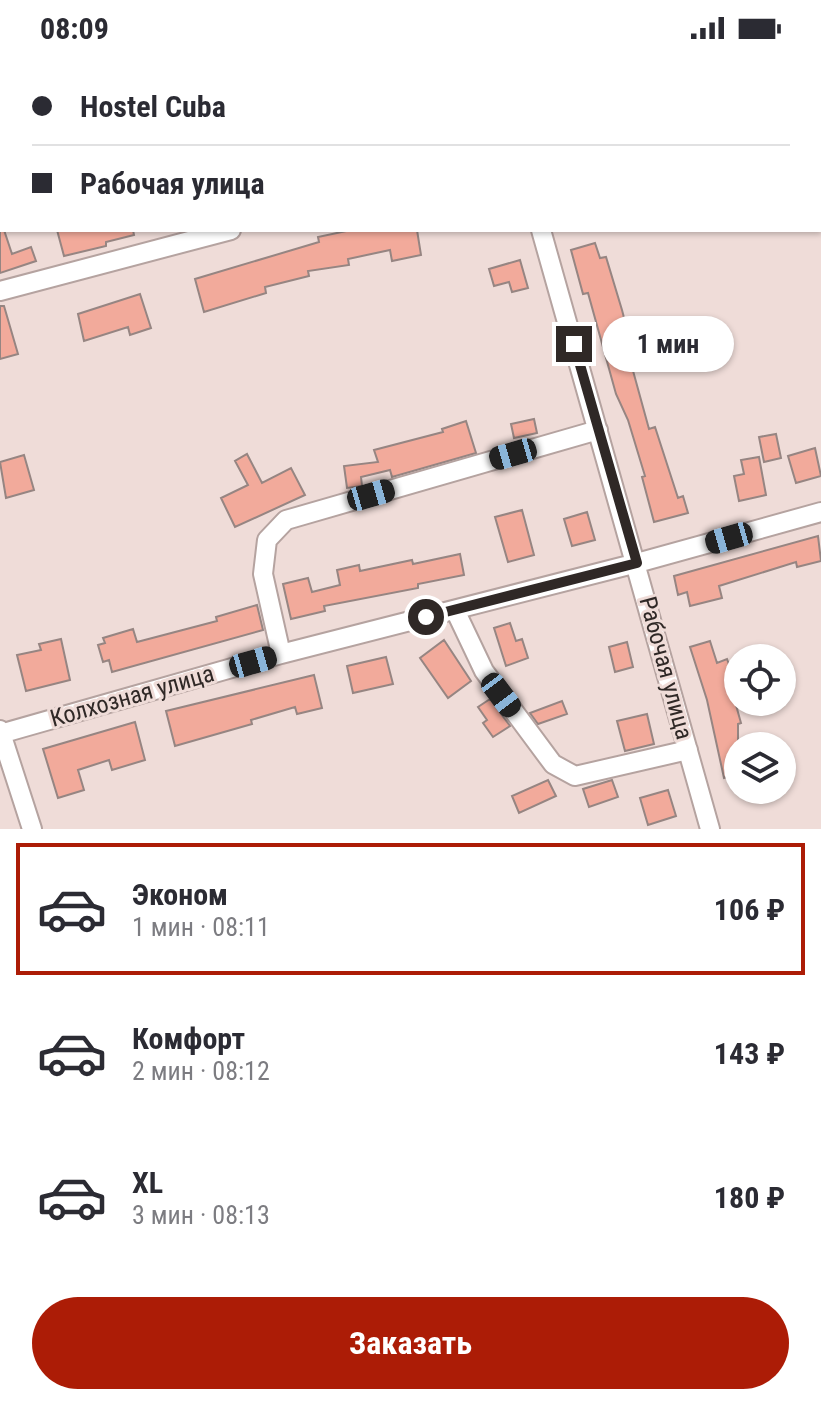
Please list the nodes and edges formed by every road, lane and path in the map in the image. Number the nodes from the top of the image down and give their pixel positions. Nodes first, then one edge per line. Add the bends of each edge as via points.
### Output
1 (223, 232) edge
2 (542, 232) edge
3 (0, 291) edge
4 (598, 430) junction
5 (821, 512) edge
6 (637, 563) junction
7 (455, 610) junction
8 (281, 654) junction
9 (0, 732) edge
10 (688, 750) junction
11 (32, 829) edge
12 (710, 829) edge

1 - 3 street
2 - 4 street, Рабочая улица
4 - 6 street, Рабочая улица
4 - 8 street via 286,520 267,540 263,574
5 - 6 street, Колхозная улица
6 - 7 street, Колхозная улица
6 - 10 street, Рабочая улица
7 - 8 street, Колхозная улица
7 - 10 street via 484,671 553,764 575,776
8 - 9 street, Колхозная улица
9 - 11 street
10 - 12 street, Рабочая улица

